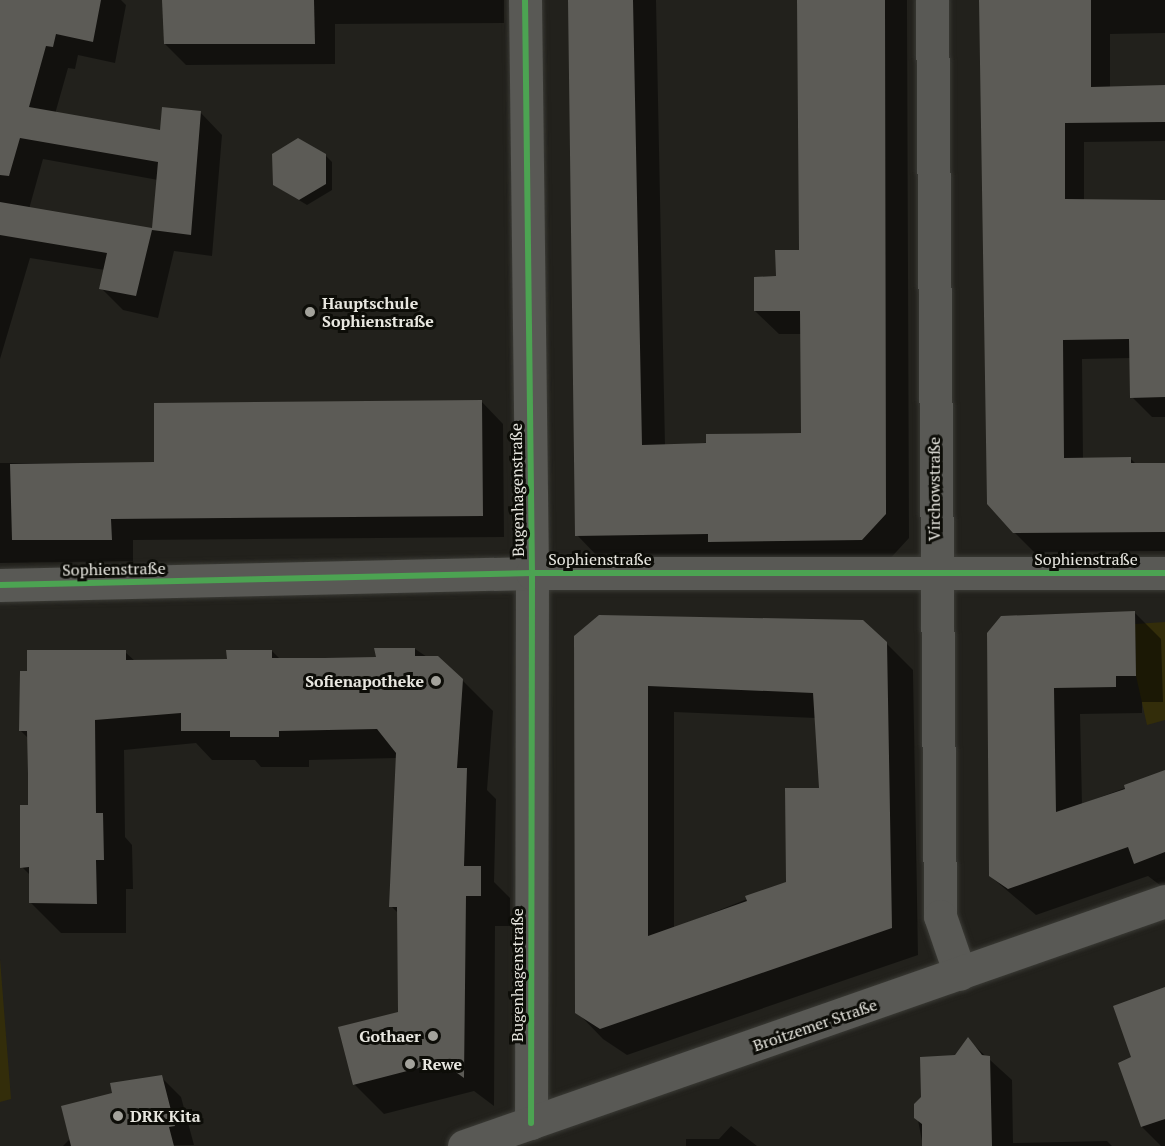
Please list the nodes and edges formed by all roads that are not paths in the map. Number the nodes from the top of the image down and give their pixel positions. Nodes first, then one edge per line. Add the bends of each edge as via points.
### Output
1 (525, 0) edge
2 (932, 0) edge
3 (532, 573) junction
4 (934, 573) junction
5 (1165, 573) edge
6 (0, 585) edge
7 (1165, 901) edge
8 (960, 974) junction
9 (531, 1123) junction
10 (464, 1146) edge

1 - 3 street, Bugenhagenstraße
2 - 4 street, Virchowstraße
3 - 4 street, Sophienstraße
3 - 6 street, Sophienstraße
3 - 9 street, Bugenhagenstraße
4 - 5 street, Sophienstraße
4 - 8 street, Virchowstraße via 940,915
7 - 8 street, Broitzemer Straße
8 - 9 street, Broitzemer Straße
9 - 10 street, Broitzemer Straße

